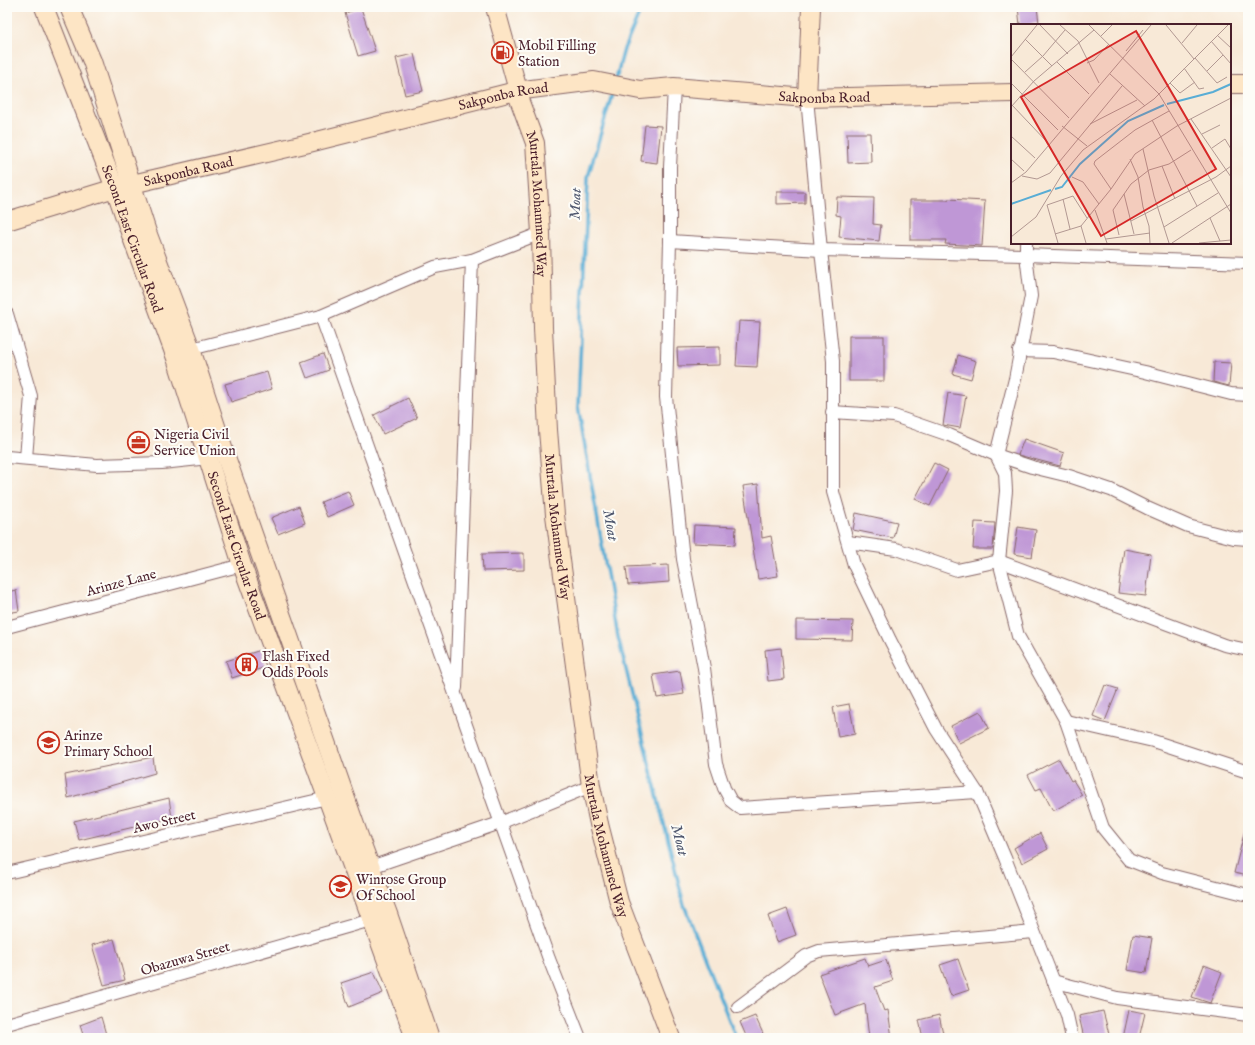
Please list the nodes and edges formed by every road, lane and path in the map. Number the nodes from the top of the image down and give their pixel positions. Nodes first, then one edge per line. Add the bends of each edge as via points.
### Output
1 (44, 7) edge
2 (69, 7) edge
3 (495, 7) edge
4 (811, 7) edge
5 (1231, 84) edge
6 (1248, 84) edge
7 (674, 87) junction
8 (516, 91) junction
9 (1011, 93) edge
10 (807, 98) junction
11 (123, 186) junction
12 (7, 221) edge
13 (541, 233) junction
14 (670, 242) junction
15 (1026, 249) edge
16 (821, 250) junction
17 (472, 260) junction
18 (1248, 264) edge
19 (7, 314) edge
20 (321, 316) junction
21 (191, 349) junction
22 (1019, 351) junction
23 (1248, 395) edge
24 (832, 412) junction
25 (996, 455) junction
26 (7, 457) edge
27 (26, 458) junction
28 (209, 458) junction
29 (1248, 539) edge
30 (848, 542) junction
31 (999, 562) junction
32 (242, 565) junction
33 (7, 627) edge
34 (1248, 650) edge
35 (455, 695) junction
36 (1066, 721) junction
37 (1248, 772) edge
38 (590, 786) junction
39 (977, 792) junction
40 (327, 798) junction
41 (500, 823) junction
42 (362, 870) junction
43 (7, 873) edge
44 (1248, 895) edge
45 (371, 920) junction
46 (1034, 932) junction
47 (1053, 981) junction
48 (738, 1008) dead end
49 (1248, 1015) edge
50 (7, 1024) edge
51 (415, 1038) edge
52 (430, 1038) edge
53 (580, 1038) edge
54 (671, 1038) edge
55 (1072, 1038) edge

1 - 11 main road, Second East Circular Road
2 - 11 main road, Second East Circular Road via 92,61
3 - 8 main road, Murtala Mohammed Way
4 - 10 main road
5 - 6 main road
7 - 8 main road, Sakponba Road via 640,90 594,82
7 - 10 main road, Sakponba Road
7 - 14 street
8 - 11 main road, Sakponba Road
8 - 13 main road, Murtala Mohammed Way via 535,143
9 - 10 main road, Sakponba Road
10 - 16 street
11 - 12 main road, Sakponba Road
11 - 21 main road, Second East Circular Road via 146,232
11 - 28 main road, Second East Circular Road via 130,235 176,358
13 - 17 street
13 - 38 main road, Murtala Mohammed Way via 548,430 555,515
14 - 16 street
14 - 39 street via 666,397 673,468 683,559 704,668 716,764 731,801 740,808
15 - 16 street
15 - 18 street
15 - 22 street via 1031,296
16 - 24 street via 833,361
17 - 20 street via 436,267
17 - 35 street
19 - 27 street via 31,396
20 - 21 street
20 - 35 street
21 - 42 main road, Second East Circular Road
22 - 23 street via 1053,352 1231,394
22 - 25 street via 1015,379
24 - 25 street via 894,416
24 - 30 street via 833,492
25 - 29 street via 1111,490 1188,526
25 - 31 street via 1005,473 1006,491
26 - 27 street
27 - 28 street via 97,465 162,463
28 - 32 main road, Second East Circular Road
30 - 31 street via 896,548 957,570
30 - 39 street via 854,565 890,640 936,729
31 - 34 street via 1209,640
31 - 36 street via 1018,636
32 - 33 street, Arinze Lane
32 - 40 main road, Second East Circular Road
35 - 41 street
36 - 37 street via 1153,741
36 - 44 street via 1103,828 1128,860 1162,874
38 - 41 street
38 - 54 main road, Murtala Mohammed Way via 619,902
39 - 46 street
40 - 42 main road, Second East Circular Road
40 - 43 street, Awo Street
41 - 42 street
41 - 53 street
42 - 45 main road, Second East Circular Road
42 - 52 main road, Second East Circular Road via 388,914
45 - 50 street, Obazuwa Street
45 - 51 main road, Second East Circular Road
46 - 47 street
46 - 48 street via 819,951 806,956
47 - 49 street via 1117,998
47 - 55 street via 1067,1015

